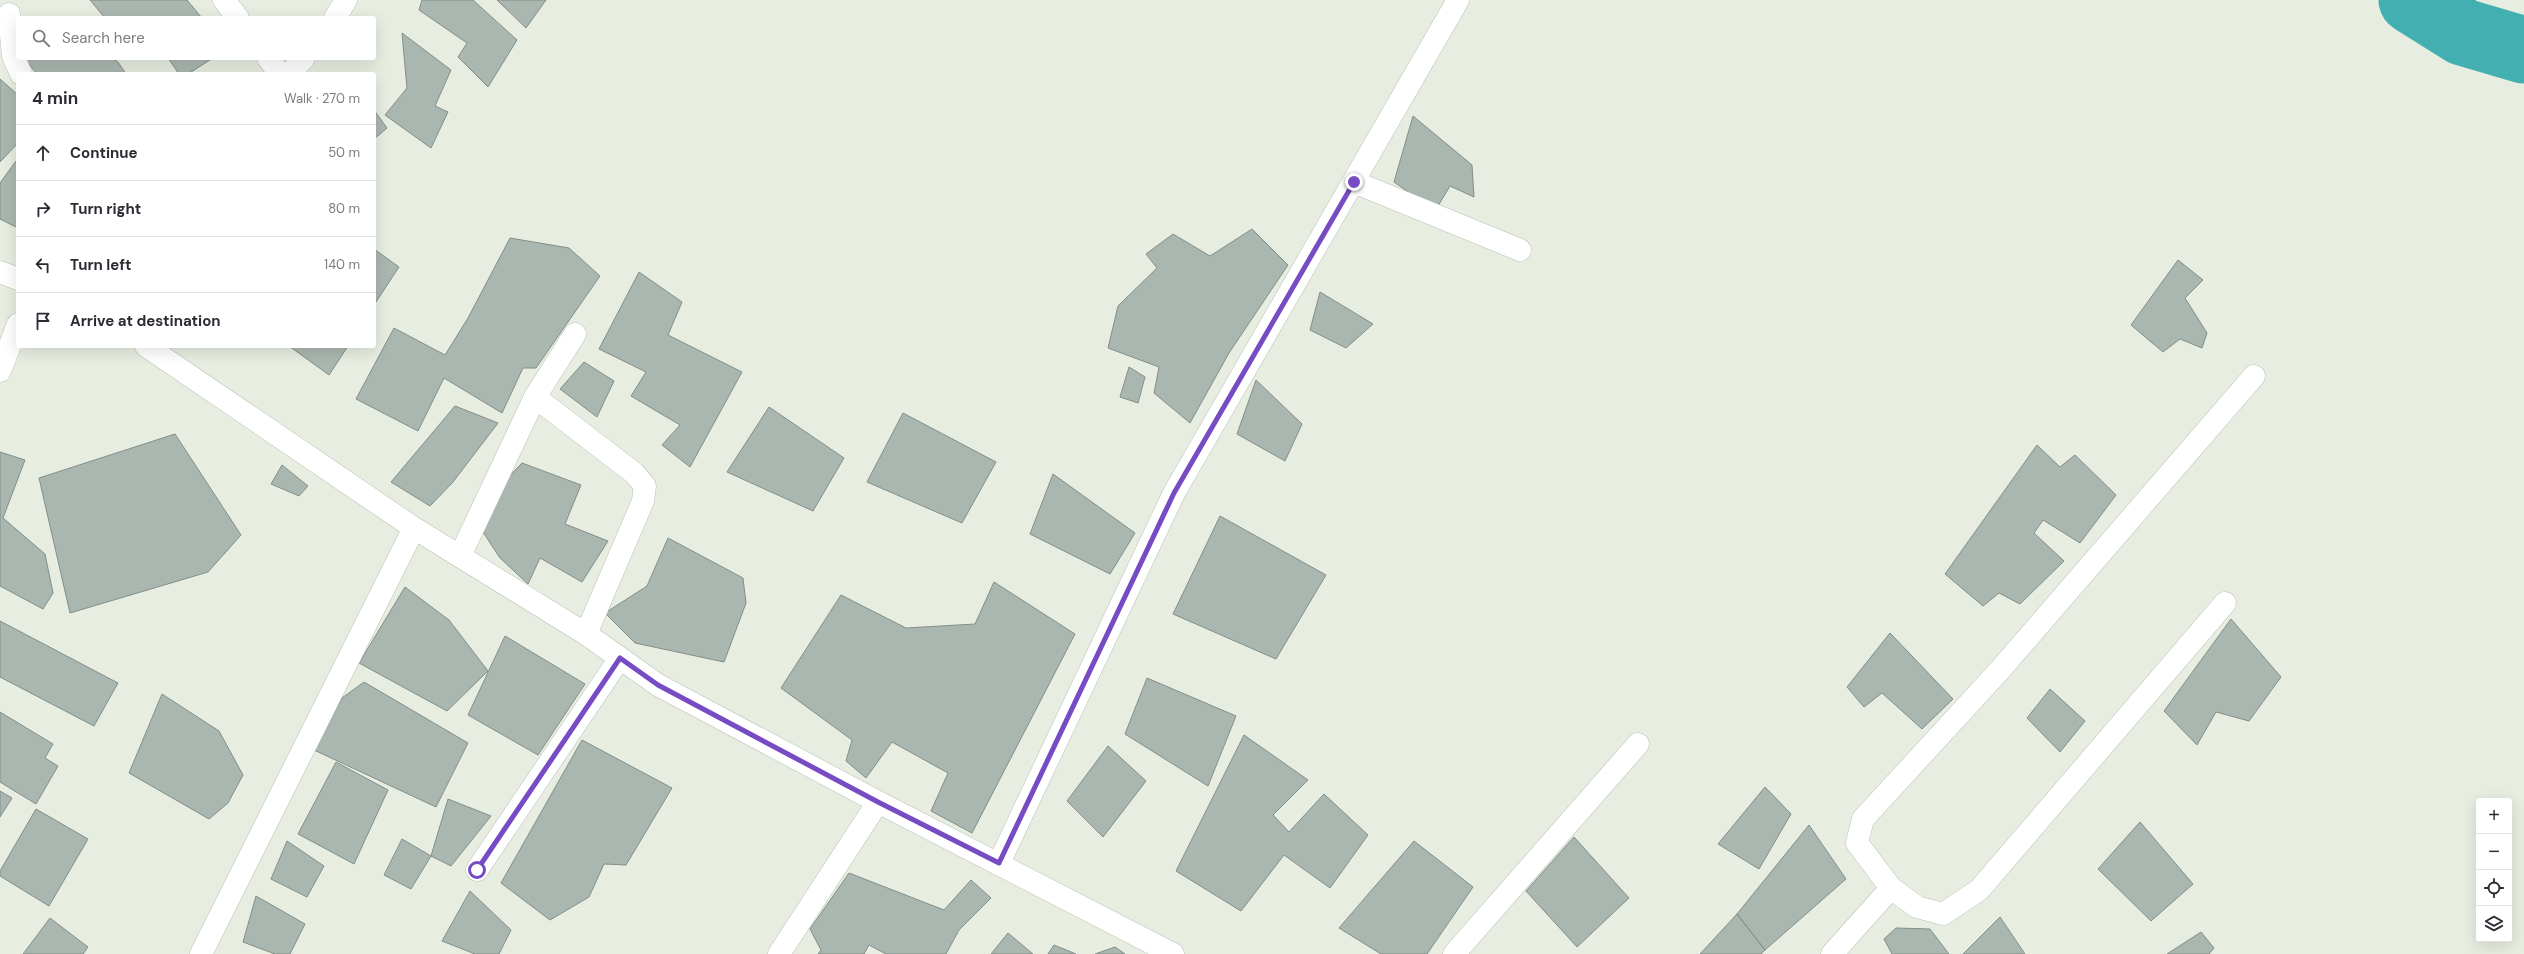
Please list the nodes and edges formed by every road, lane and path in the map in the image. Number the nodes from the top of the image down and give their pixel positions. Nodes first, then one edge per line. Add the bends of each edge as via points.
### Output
1 (224, 0) edge
2 (346, 0) edge
3 (1458, 0) edge
4 (9, 14) dead end
5 (236, 16) edge
6 (336, 16) edge
7 (270, 60) edge
8 (302, 60) edge
9 (20, 72) edge
10 (278, 72) edge
11 (291, 72) edge
12 (1354, 182) junction
13 (1520, 250) dead end
14 (0, 272) edge
15 (16, 278) edge
16 (16, 329) edge
17 (575, 334) dead end
18 (149, 348) edge
19 (0, 371) edge
20 (2254, 376) dead end
21 (535, 397) junction
22 (414, 528) junction
23 (460, 556) junction
24 (2225, 603) dead end
25 (586, 634) junction
26 (620, 658) junction
27 (1638, 744) dead end
28 (878, 802) junction
29 (999, 863) junction
30 (477, 870) dead end
31 (1891, 888) junction
32 (201, 954) edge
33 (780, 954) edge
34 (1173, 954) edge
35 (1454, 954) edge
36 (1832, 954) edge

1 - 5 street
2 - 6 street
3 - 12 street
4 - 9 street via 13,56
7 - 10 street
8 - 11 street
12 - 13 street
12 - 29 street via 1174,493
14 - 15 street
16 - 19 street
17 - 21 street
18 - 22 street
20 - 31 street via 1999,671 1882,795 1863,819 1857,843
21 - 23 street
21 - 25 street via 634,473 645,486 643,501
22 - 23 street
22 - 32 street
23 - 25 street
24 - 31 street via 1979,890 1943,914 1917,907
25 - 26 street
26 - 28 street via 658,685
26 - 30 street
27 - 35 street
28 - 29 street
28 - 33 street
29 - 34 street
31 - 36 street

